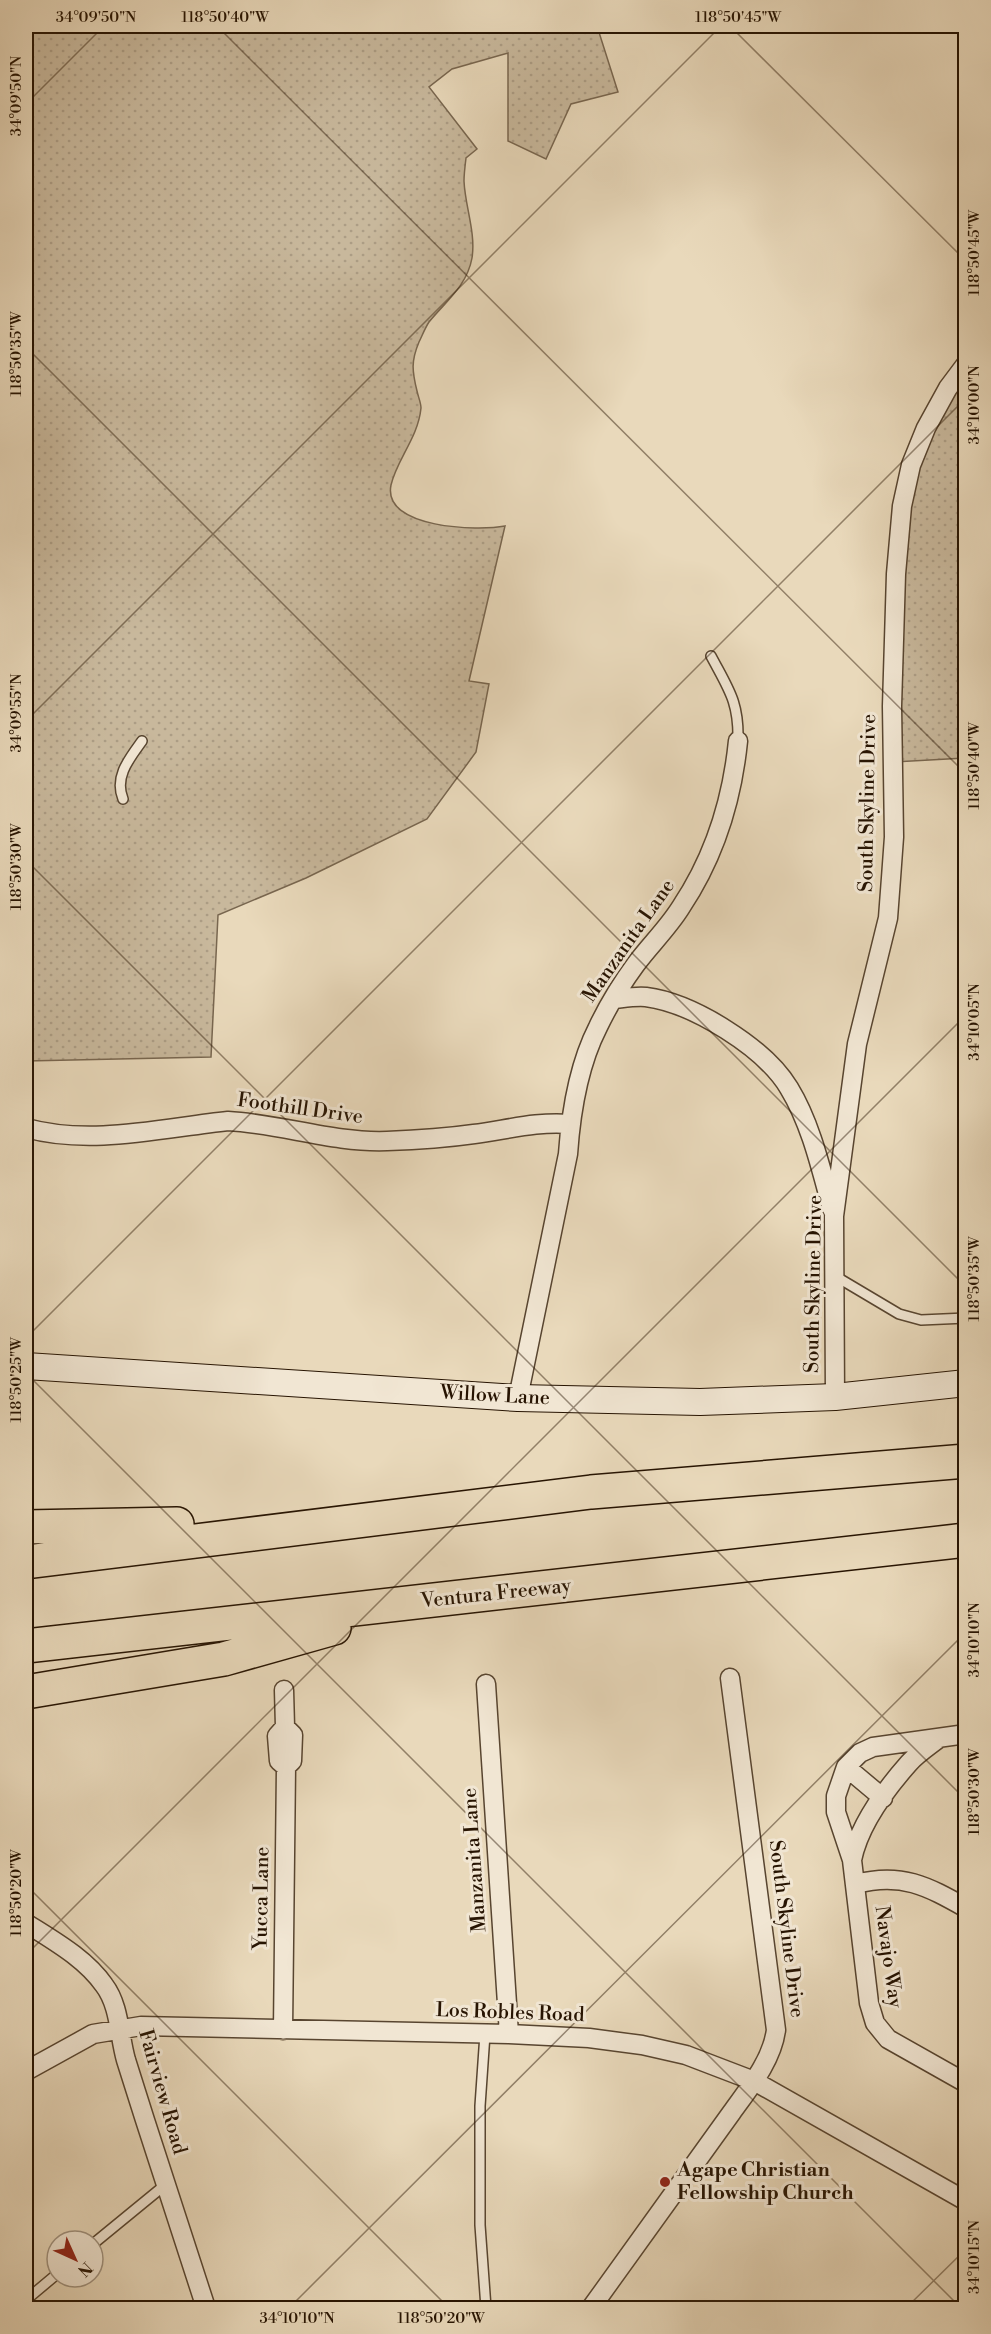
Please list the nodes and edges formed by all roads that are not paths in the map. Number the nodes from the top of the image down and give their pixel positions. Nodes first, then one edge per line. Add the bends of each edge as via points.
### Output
1 (966, 364) edge
2 (711, 656) dead end
3 (142, 741) dead end
4 (738, 741) joint
5 (123, 799) dead end
6 (614, 999) junction
7 (570, 1124) junction
8 (26, 1128) edge
9 (834, 1216) junction
10 (835, 1276) junction
11 (966, 1318) edge
12 (26, 1366) edge
13 (966, 1383) edge
14 (835, 1397) junction
15 (518, 1398) junction
16 (966, 1461) edge
17 (591, 1492) junction
18 (26, 1527) edge
19 (966, 1540) edge
20 (26, 1562) edge
21 (428, 1602) junction
22 (26, 1646) edge
23 (730, 1678) dead end
24 (486, 1684) dead end
25 (284, 1690) dead end
26 (26, 1692) edge
27 (966, 1734) edge
28 (940, 1738) junction
29 (846, 1767) junction
30 (883, 1797) junction
31 (852, 1860) junction
32 (856, 1884) junction
33 (966, 1908) edge
34 (26, 1923) edge
35 (120, 2029) junction
36 (283, 2030) junction
37 (485, 2034) junction
38 (509, 2034) junction
39 (26, 2071) edge
40 (754, 2081) junction
41 (966, 2083) edge
42 (165, 2184) junction
43 (966, 2201) edge
44 (105, 2234) edge
45 (45, 2284) edge
46 (26, 2300) edge
47 (206, 2308) edge
48 (486, 2308) edge
49 (591, 2308) edge

1 - 9 street, South Skyline Drive via 926,428 911,465 902,506 892,706 894,837 888,918 857,1044
2 - 4 lane, Manzanita Lane via 739,715
3 - 5 lane via 121,774 119,789
4 - 6 street, Manzanita Lane via 729,802 709,858 682,906 636,963
6 - 7 street, Manzanita Lane via 582,1063
6 - 9 street via 644,997 667,1001 702,1015 728,1030 772,1068 802,1113
7 - 8 street, Foothill Drive via 388,1141 354,1141 228,1121 87,1137
7 - 15 street, Manzanita Lane via 568,1155
9 - 10 street, South Skyline Drive
10 - 11 lane via 899,1314 921,1320
10 - 14 street, South Skyline Drive
12 - 15 street, Willow Lane
13 - 14 street, Willow Lane
14 - 15 street, Willow Lane via 700,1402
16 - 17 highway
17 - 18 highway via 525,1488 168,1525
17 - 20 highway
19 - 21 highway, Ventura Freeway
21 - 22 highway, Ventura Freeway
21 - 26 highway via 224,1659
23 - 40 street, South Skyline Drive via 776,2030 774,2045
24 - 38 street, Manzanita Lane
25 - 36 street, Yucca Lane via 285,1727 293,1735 292,1761 286,1767
27 - 28 street
28 - 29 street via 873,1747
28 - 30 street, Navajo Way via 910,1761
29 - 30 street
29 - 31 street, Navajo Way via 838,1785 836,1812
30 - 31 street, Navajo Way via 865,1825
31 - 32 street, Navajo Way
32 - 33 street via 873,1879 912,1881
32 - 41 street, Navajo Way via 869,2002 875,2023 888,2039
34 - 35 street, Fairview Road via 66,1948 93,1972 112,1999
35 - 36 street, Los Robles Road via 141,2026
35 - 39 street, Los Robles Road via 93,2034
35 - 42 street, Fairview Road
36 - 37 street, Los Robles Road
37 - 38 street, Los Robles Road
37 - 48 lane via 480,2106 480,2225
38 - 40 street, Los Robles Road via 642,2045 686,2055
40 - 43 street, Los Robles Road
40 - 49 street, South Skyline Drive
42 - 44 lane
42 - 47 street, Fairview Road
45 - 46 lane

